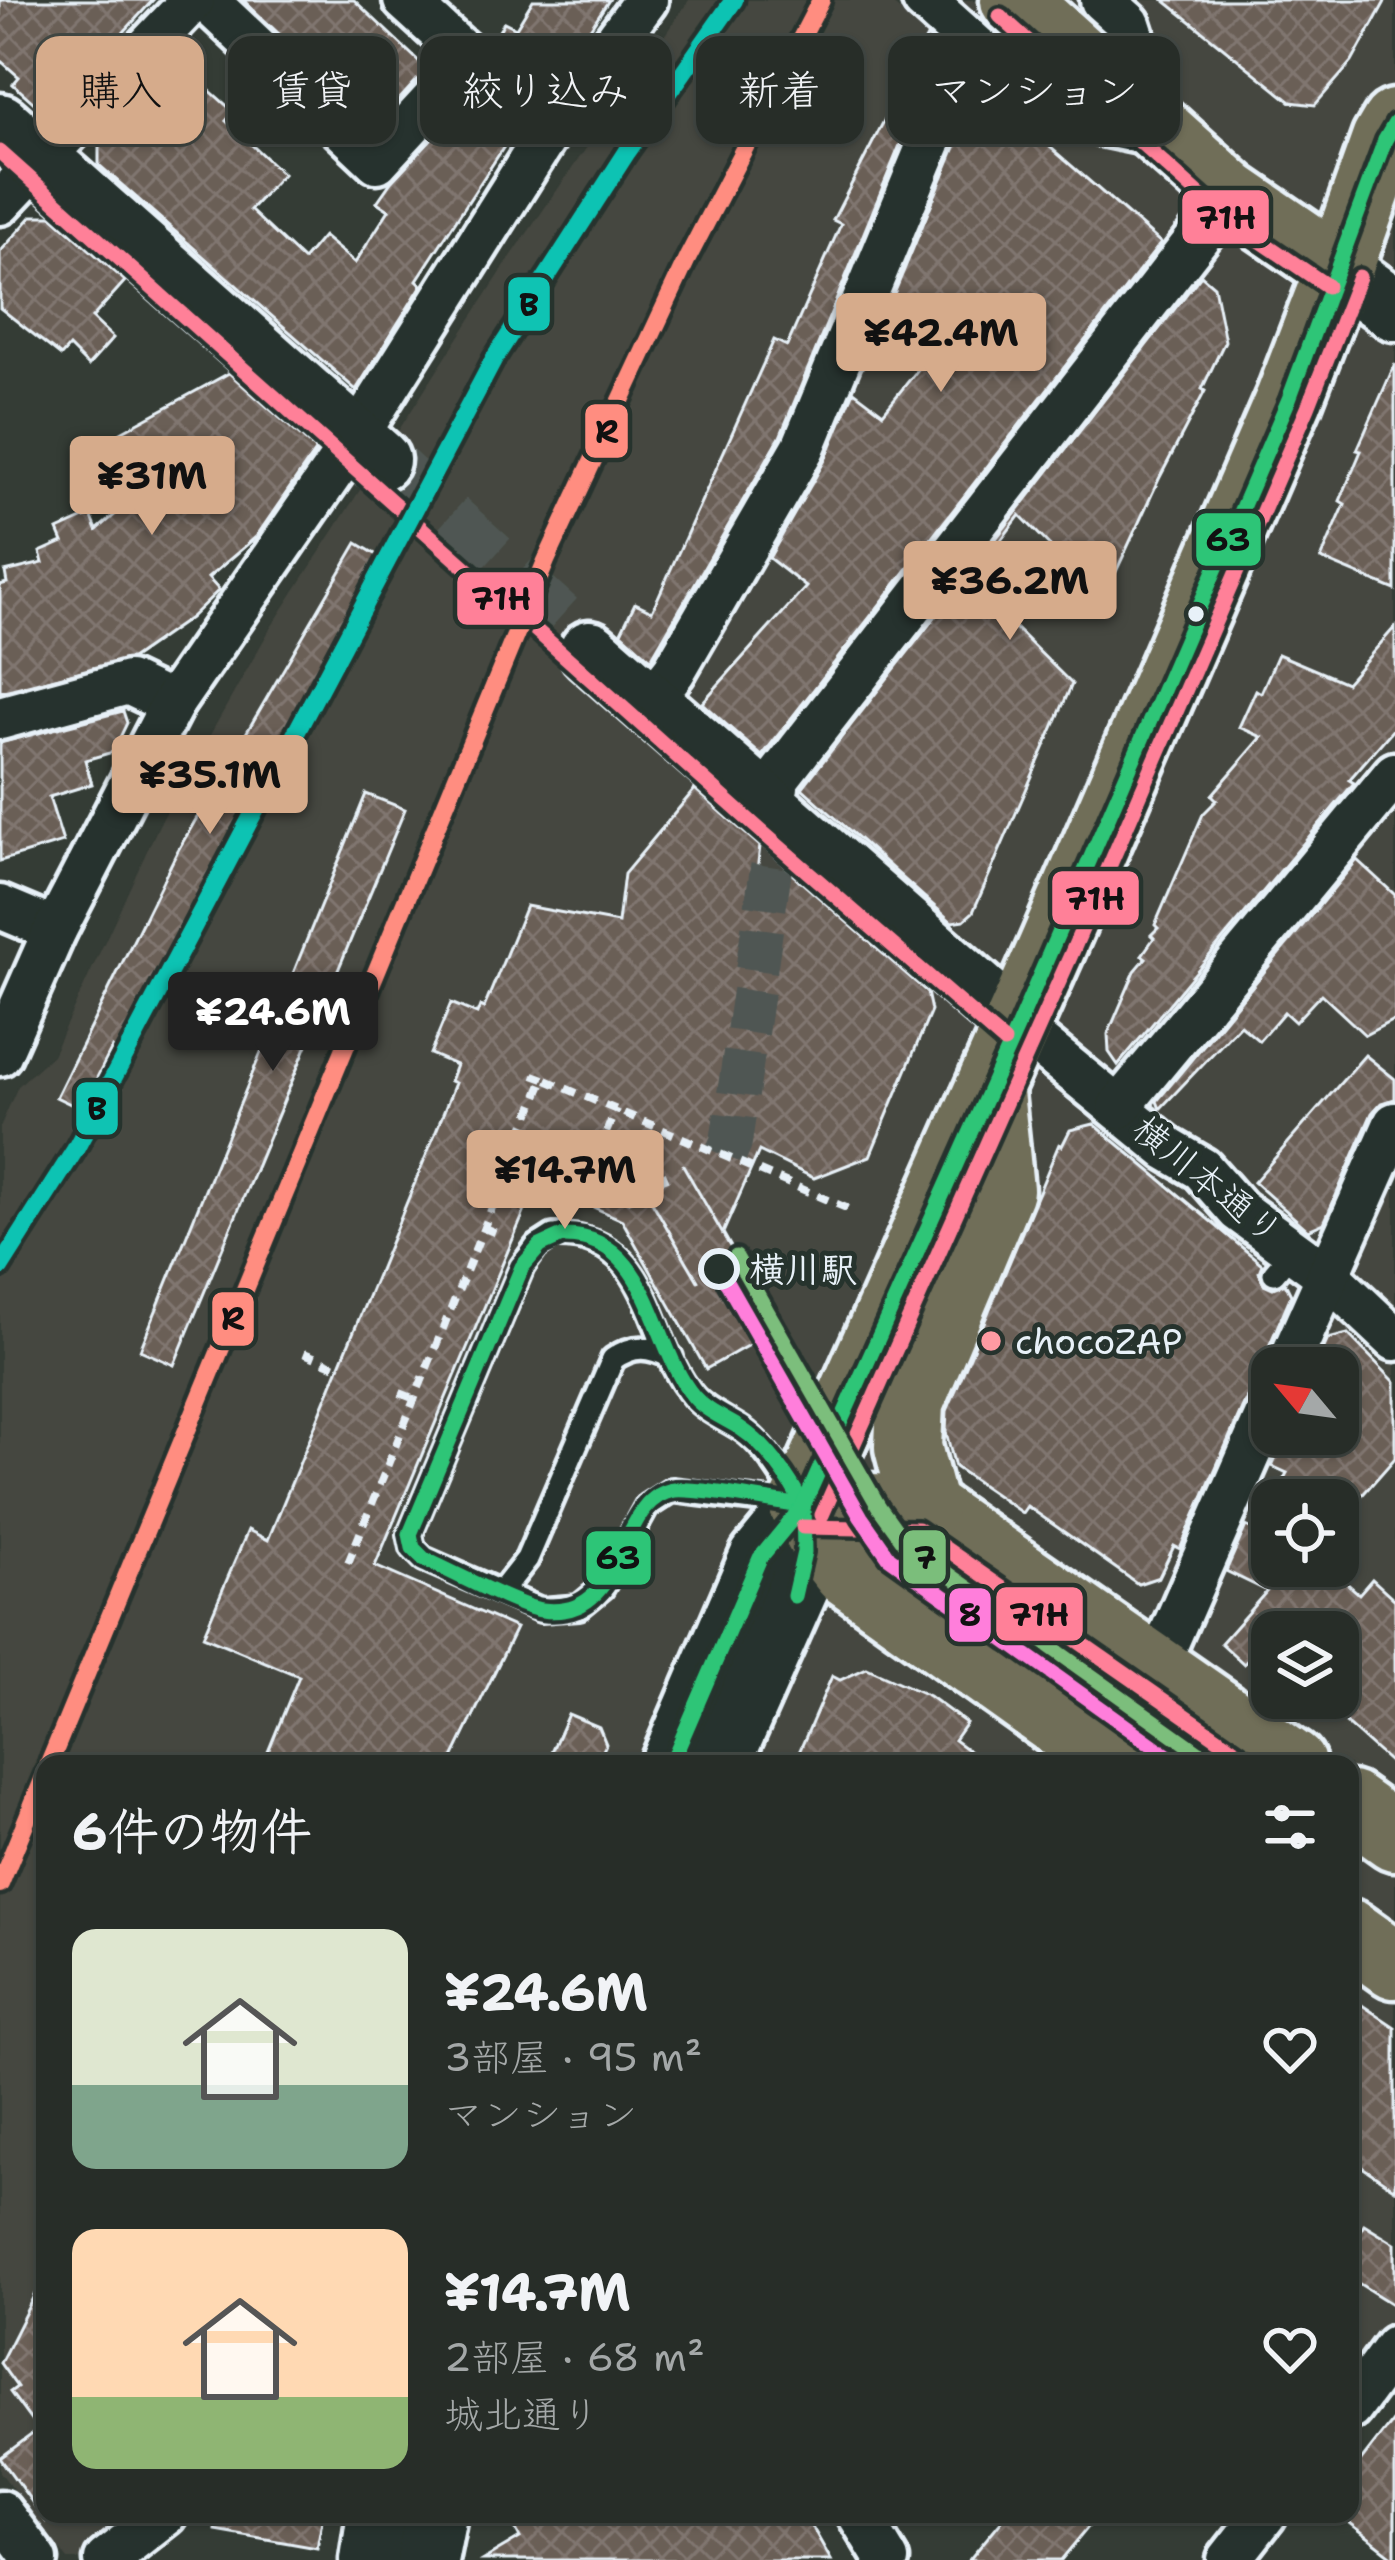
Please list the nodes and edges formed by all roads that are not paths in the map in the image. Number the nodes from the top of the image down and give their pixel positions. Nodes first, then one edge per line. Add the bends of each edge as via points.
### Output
1 (193, 0) edge
2 (206, 0) edge
3 (405, 0) edge
4 (646, 0) edge
5 (925, 0) edge
6 (1102, 0) edge
7 (998, 25) edge
8 (445, 36) edge
9 (619, 36) edge
10 (1133, 36) edge
11 (420, 114) edge
12 (1395, 123) edge
13 (542, 144) edge
14 (1173, 144) edge
15 (13, 163) edge
16 (1231, 195) junction
17 (1395, 201) edge
18 (1339, 269) junction
19 (1395, 310) edge
20 (368, 449) junction
21 (590, 651) tunnel mouth
22 (649, 703) junction
23 (172, 704) junction
24 (0, 718) edge
25 (1395, 774) edge
26 (777, 788) dead end
27 (0, 907) edge
28 (55, 930) junction
29 (1018, 1026) junction
30 (0, 1054) edge
31 (989, 1090) junction
32 (1119, 1107) junction
33 (1395, 1124) edge
34 (1328, 1276) junction
35 (1395, 1339) edge
36 (1296, 1347) edge
37 (671, 1358) junction
38 (1251, 1451) edge
39 (803, 1506) junction
40 (924, 1508) junction
41 (501, 1592) junction
42 (1156, 1668) junction
43 (675, 1755) edge
44 (724, 1755) edge
45 (1098, 1755) edge
46 (1279, 1755) edge
47 (1359, 1939) edge
48 (1395, 1965) edge
49 (1395, 2347) edge
50 (1366, 2389) edge
51 (0, 2512) edge
52 (153, 2523) edge
53 (377, 2523) edge
54 (434, 2523) edge
55 (864, 2523) edge
56 (1258, 2523) edge
57 (37, 2560) edge
58 (106, 2560) edge
59 (371, 2560) edge
60 (427, 2560) edge
61 (887, 2560) edge
62 (1230, 2560) edge

1 - 15 street
2 - 11 street via 377,161
3 - 8 street
4 - 9 street
5 - 7 street
6 - 10 street
7 - 22 street via 945,104 803,448
12 - 18 main road
13 - 20 street
14 - 16 main road
15 - 20 main road
16 - 18 main road
16 - 26 street
17 - 18 main road
18 - 19 main road
18 - 29 main road
20 - 23 street
21 - 22 main road
22 - 29 main road
23 - 24 street via 128,683
23 - 28 street
25 - 32 street
27 - 28 street
28 - 30 street
29 - 31 main road
29 - 32 street, 横川本通り
31 - 39 main road
31 - 40 main road via 1000,1190 910,1403 908,1447
32 - 34 street, 横川本通り via 1192,1163 1284,1261
33 - 34 street
34 - 35 street, 横川本通り
34 - 36 street
37 - 39 lane via 695,1398 758,1443
37 - 41 lane via 641,1347 614,1359 527,1559
37 - 41 lane via 634,1277 605,1247 573,1236 536,1246 410,1534 424,1558
38 - 42 street
39 - 40 main road
39 - 41 lane via 672,1490 647,1506 602,1588 579,1607 541,1610
39 - 43 main road via 760,1558
39 - 44 main road via 803,1577
39 - 45 main road via 846,1571
40 - 42 main road
42 - 46 main road
47 - 48 main road
49 - 50 street
51 - 57 street
52 - 58 street
53 - 59 main road
54 - 60 main road
55 - 61 street
56 - 62 street

